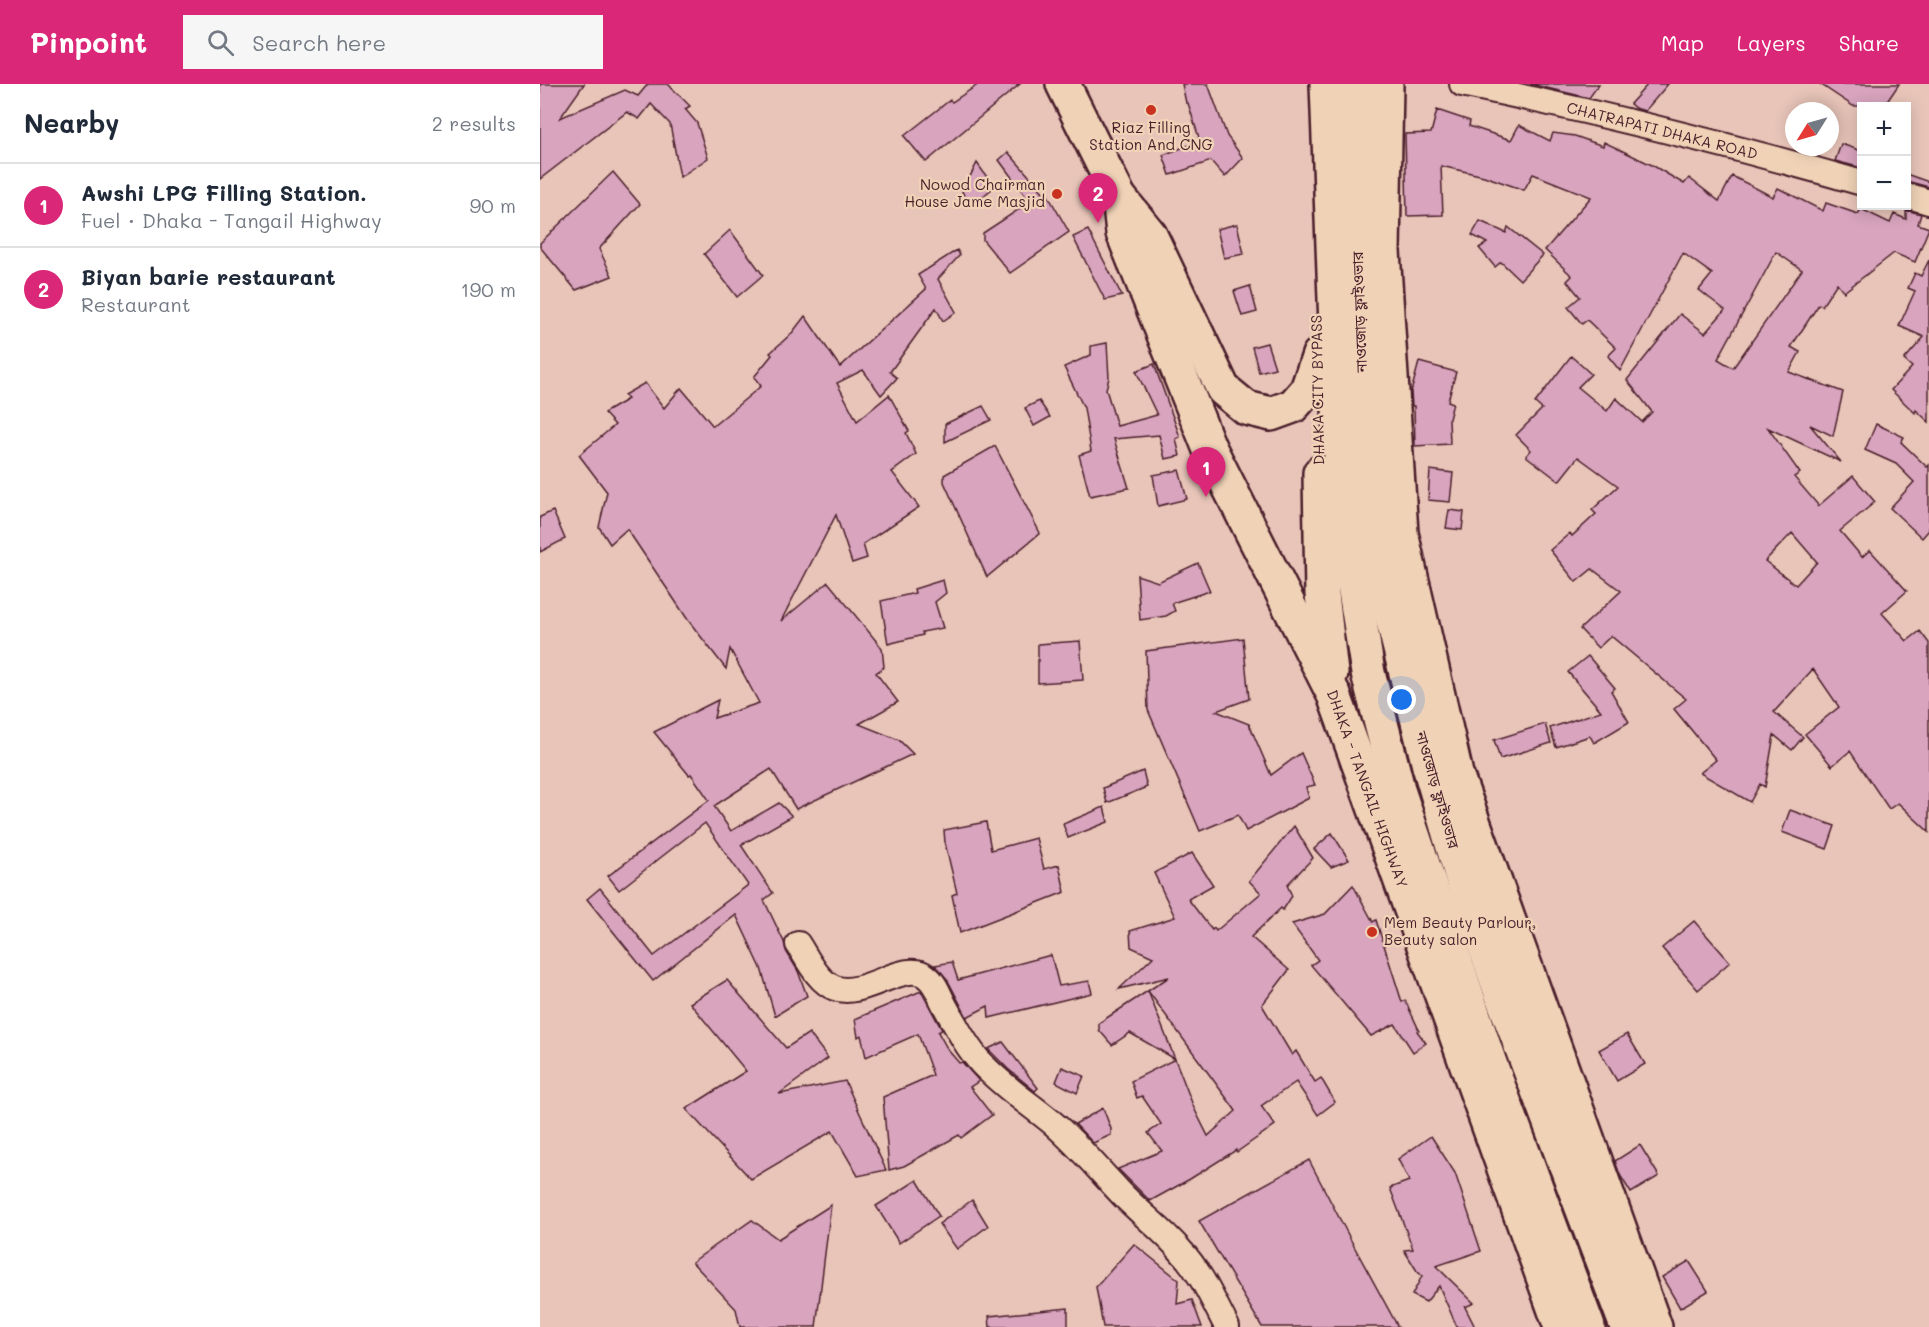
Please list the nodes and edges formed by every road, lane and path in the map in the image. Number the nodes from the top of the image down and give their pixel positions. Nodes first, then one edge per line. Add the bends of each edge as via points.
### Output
1 (1063, 84) edge
2 (1306, 84) edge
3 (1327, 84) edge
4 (1355, 84) edge
5 (1386, 84) edge
6 (1462, 84) edge
7 (1857, 182) edge
8 (1119, 197) junction
9 (1911, 197) edge
10 (1929, 202) edge
11 (1319, 355) junction
12 (1334, 695) junction
13 (798, 944) dead end
14 (1227, 1327) edge
15 (1561, 1327) edge
16 (1588, 1327) edge
17 (1627, 1327) edge
18 (1655, 1327) edge

1 - 8 highway, DHAKA - TANGAIL HIGHWAY
2 - 11 highway, DHAKA CITY BYPASS
3 - 16 highway, নাওজোড় ফ্লাইওভার via 1343,514 1368,673 1406,815 1488,1058
4 - 17 highway, নাওজোড় ফ্লাইওভার via 1359,321 1367,477 1376,552 1429,766 1467,894
5 - 18 highway via 1383,251 1401,533 1456,774
6 - 7 street, CHATRAPATI DHAKA ROAD via 1685,135
8 - 11 highway, DHAKA - TANGAIL HIGHWAY via 1150,235 1223,389 1246,408 1271,414 1293,406 1307,390
8 - 12 highway, DHAKA - TANGAIL HIGHWAY via 1124,233 1209,447
9 - 10 street
11 - 12 highway, DHAKA CITY BYPASS via 1322,584
12 - 15 highway, DHAKA - TANGAIL HIGHWAY
13 - 14 street via 812,967 836,989 878,984 897,974 917,971 925,975 982,1064 1056,1125 1180,1250 1198,1273

